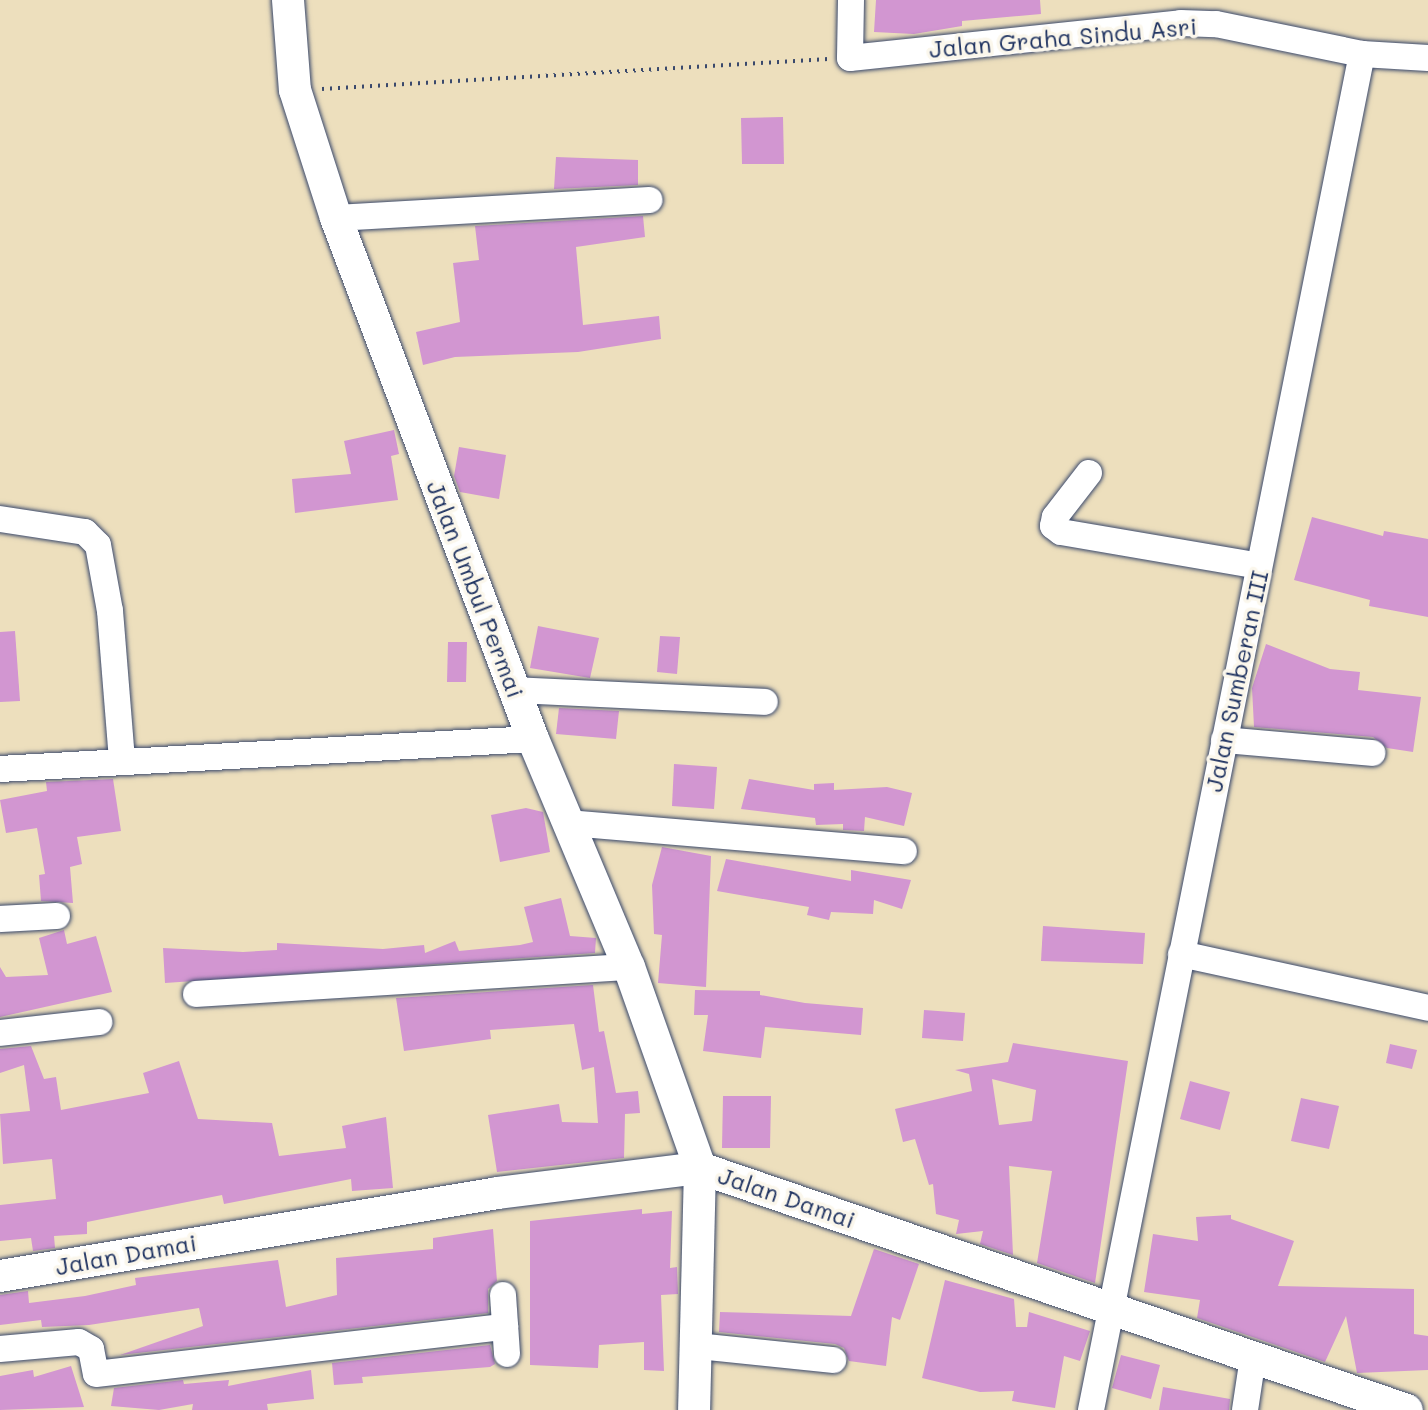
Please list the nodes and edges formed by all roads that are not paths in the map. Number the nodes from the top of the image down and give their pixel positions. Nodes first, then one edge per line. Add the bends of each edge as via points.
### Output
1 (288, 0) edge
2 (851, 0) edge
3 (1208, 12) edge
4 (1362, 54) junction
5 (1428, 58) edge
6 (649, 200) dead end
7 (336, 218) junction
8 (1089, 473) dead end
9 (0, 519) edge
10 (1259, 566) junction
11 (514, 690) junction
12 (765, 702) dead end
13 (533, 739) junction
14 (1224, 740) junction
15 (1372, 753) dead end
16 (122, 759) junction
17 (0, 769) edge
18 (568, 823) junction
19 (904, 851) dead end
20 (57, 916) dead end
21 (0, 919) edge
22 (1181, 954) junction
23 (629, 967) junction
24 (196, 994) dead end
25 (1428, 1008) edge
26 (99, 1022) dead end
27 (0, 1033) edge
28 (700, 1168) junction
29 (0, 1276) edge
30 (503, 1295) dead end
31 (1110, 1308) junction
32 (505, 1327) junction
33 (697, 1346) junction
34 (0, 1349) edge
35 (507, 1354) dead end
36 (1253, 1357) junction
37 (833, 1360) dead end
38 (694, 1410) edge
39 (1091, 1410) edge
40 (1245, 1410) edge
41 (1407, 1410) edge

1 - 7 main road, Jalan Umbul Permai via 295,90
2 - 3 street, Jalan Graha Sindu Asri via 850,58
3 - 4 street, Jalan Graha Sindu Asri
4 - 5 street, Jalan Graha Sindu Asri
4 - 10 street, Jalan Sumberan III
6 - 7 street
7 - 11 main road, Jalan Umbul Permai
8 - 10 street via 1055,517 1053,526 1061,532
9 - 16 street via 85,532 98,545 110,611
10 - 14 street, Jalan Sumberan III
11 - 12 street
11 - 13 main road, Jalan Umbul Permai
13 - 16 street
13 - 18 main road, Jalan Umbul Permai
14 - 15 street
14 - 22 street, Jalan Sumberan III
16 - 17 street
18 - 19 street
18 - 23 main road, Jalan Umbul Permai
20 - 21 street
22 - 25 street
22 - 31 street, Jalan Sumberan III
23 - 24 street
23 - 28 main road, Jalan Umbul Permai
26 - 27 street
28 - 29 main road, Jalan Damai via 498,1193
28 - 31 main road, Jalan Damai
28 - 33 main road
30 - 32 street
31 - 36 main road, Jalan Damai
31 - 39 street, Jalan Sumberan III
32 - 34 street via 96,1374 91,1349 79,1342
32 - 35 street
33 - 37 street
33 - 38 main road
36 - 40 street
36 - 41 main road, Jalan Damai

